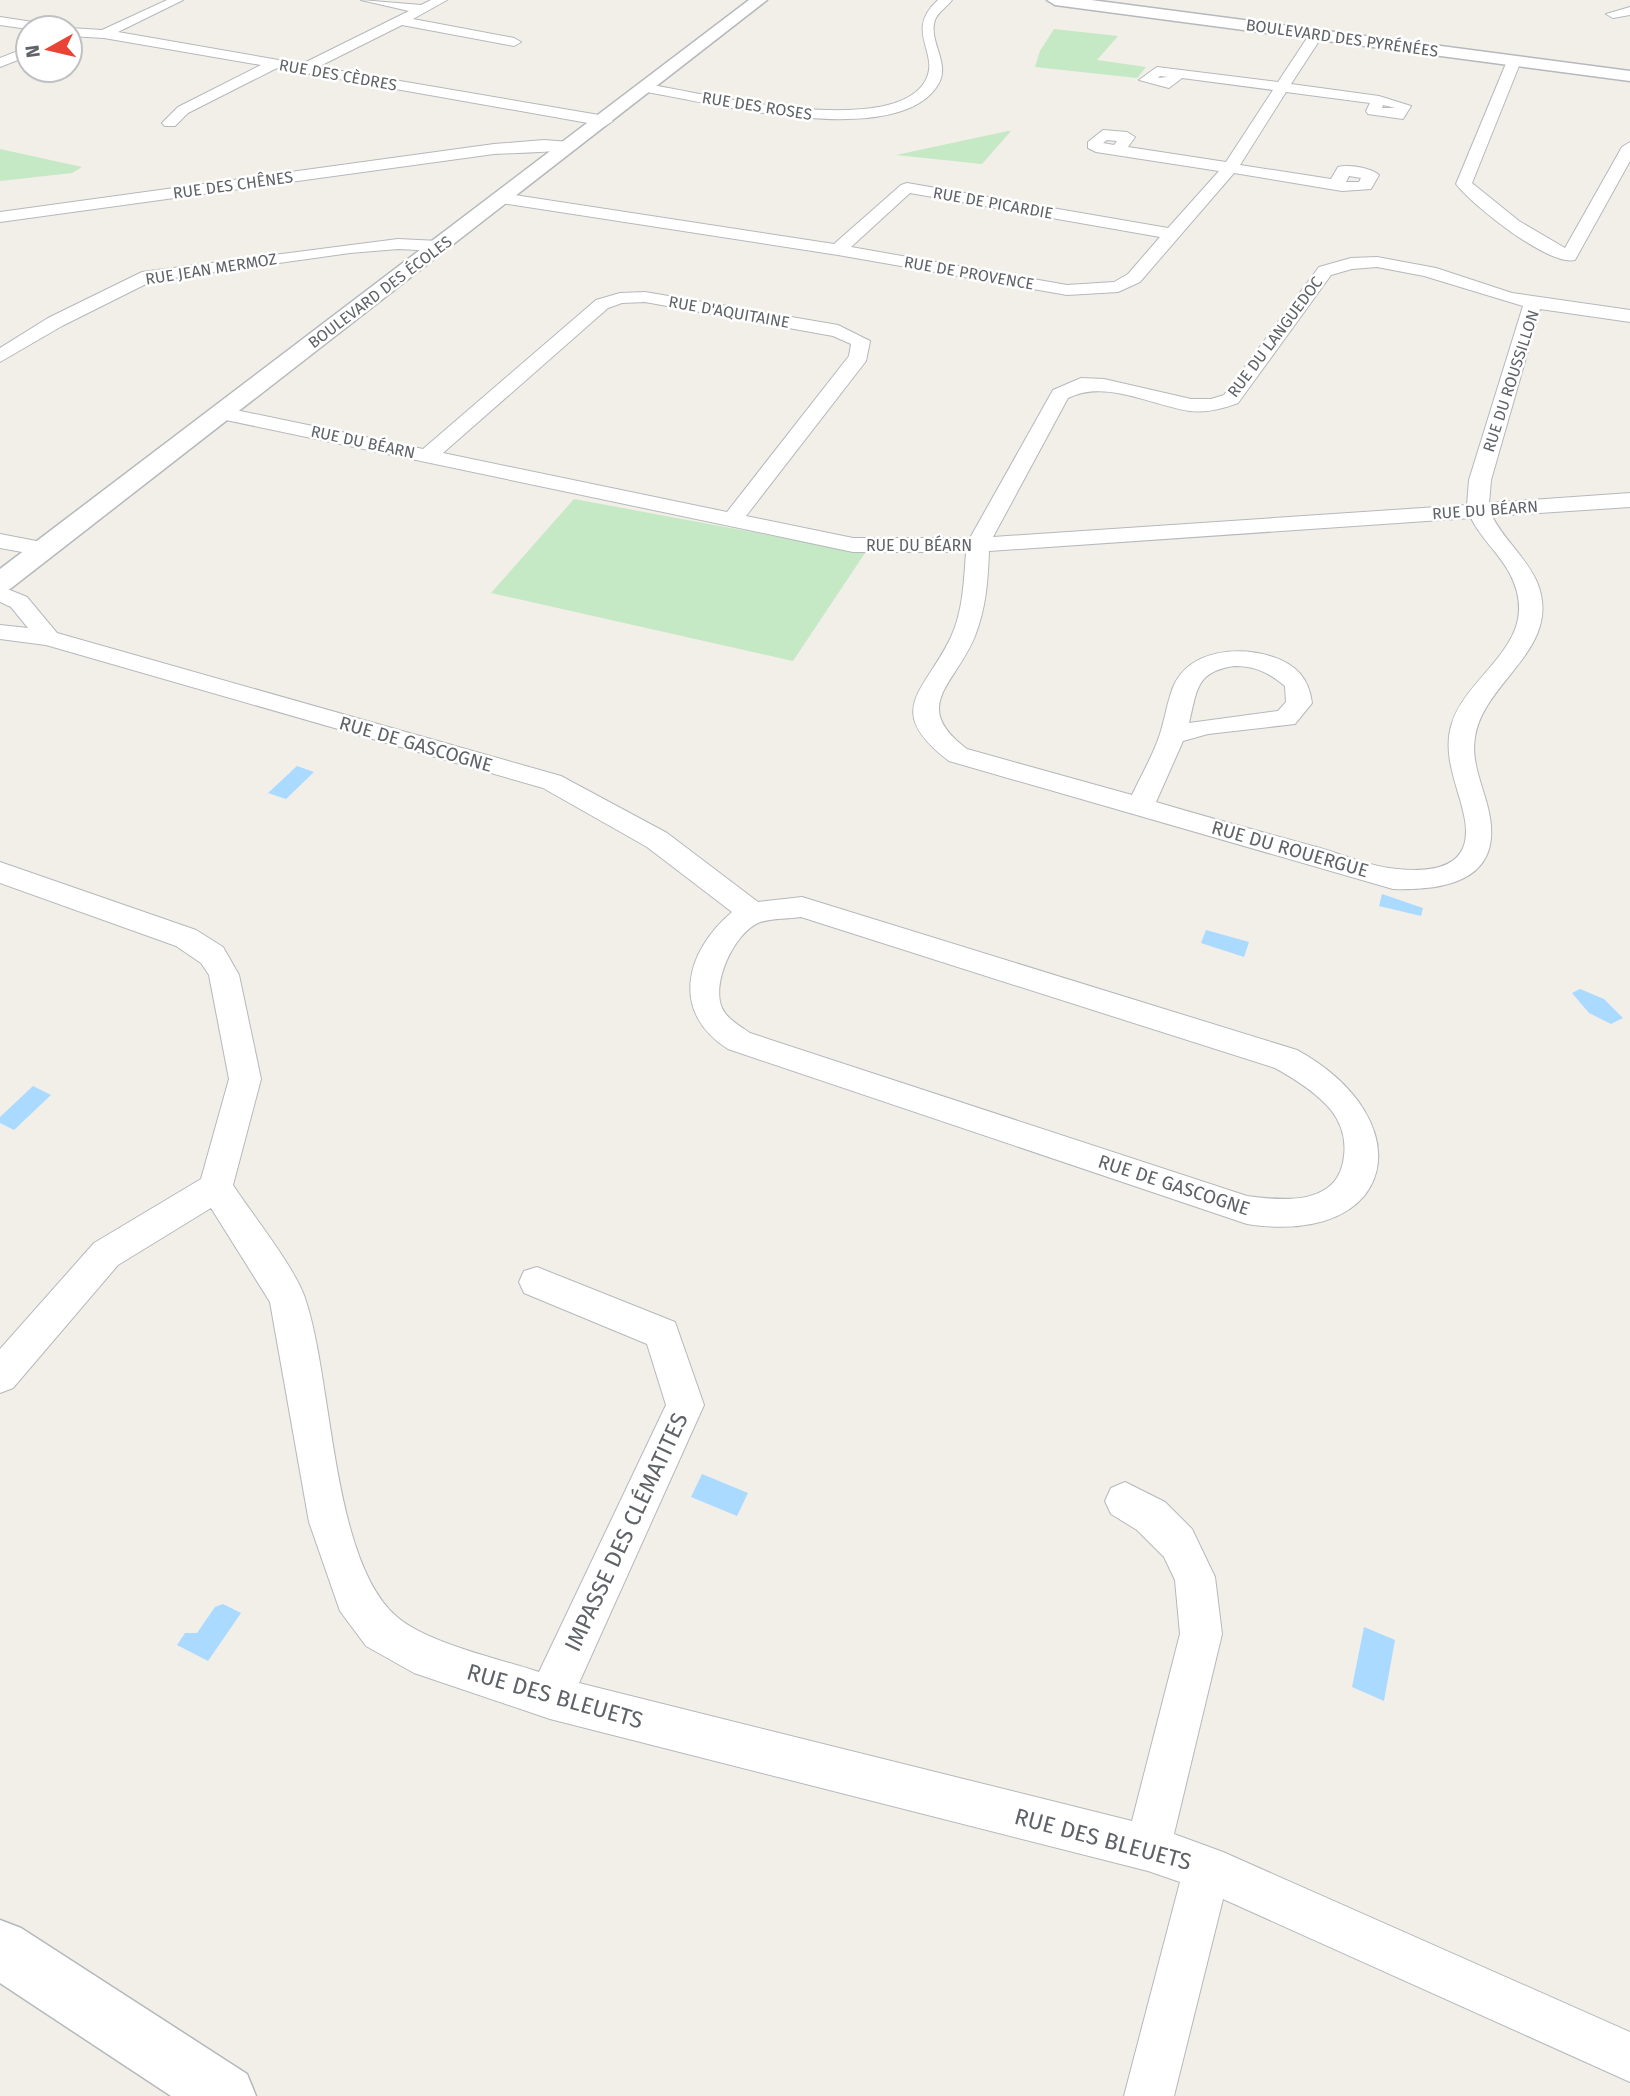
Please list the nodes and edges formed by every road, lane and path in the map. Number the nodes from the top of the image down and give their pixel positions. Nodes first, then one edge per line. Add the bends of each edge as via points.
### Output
1 (177, 0) edge
2 (367, 0) edge
3 (441, 0) edge
4 (759, 0) edge
5 (946, 0) edge
6 (1055, 0) edge
7 (424, 9) junction
8 (1630, 11) edge
9 (1613, 14) dead end
10 (402, 21) junction
11 (84, 33) edge
12 (104, 34) junction
13 (1316, 35) junction
14 (513, 42) dead end
15 (1514, 61) junction
16 (275, 64) junction
17 (301, 70) junction
18 (1179, 74) dead end
19 (1630, 76) edge
20 (1282, 87) junction
21 (647, 88) junction
22 (1379, 100) dead end
23 (605, 121) junction
24 (170, 123) dead end
25 (1630, 147) edge
26 (570, 148) junction
27 (1118, 151) dead end
28 (467, 153) junction
29 (543, 168) junction
30 (1230, 168) junction
31 (1336, 184) dead end
32 (501, 198) junction
33 (0, 217) edge
34 (1171, 234) junction
35 (439, 246) junction
36 (838, 250) junction
37 (1533, 303) junction
38 (1630, 316) edge
39 (0, 356) edge
40 (221, 413) junction
41 (428, 455) junction
42 (1630, 500) edge
43 (1478, 510) junction
44 (731, 520) junction
45 (0, 541) edge
46 (978, 545) junction
47 (44, 549) junction
48 (0, 583) edge
49 (0, 593) edge
50 (0, 632) edge
51 (48, 638) junction
52 (1172, 736) junction
53 (1141, 806) junction
54 (0, 872) edge
55 (752, 914) junction
56 (216, 1187) junction
57 (537, 1282) dead end
58 (0, 1376) edge
59 (1125, 1501) dead end
60 (550, 1697) junction
61 (1148, 1848) junction
62 (1207, 1868) junction
63 (0, 1949) edge
64 (1630, 2057) edge
65 (225, 2096) edge
66 (1149, 2096) edge

1 - 12 street
2 - 7 street
3 - 7 street
4 - 21 street, BOULEVARD DES ÉCOLES
5 - 21 street, RUE DES ROSES via 930,12 925,23 933,48 933,81 918,99 895,109 824,116
6 - 13 street, BOULEVARD DES PYRÉNÉES
7 - 10 street
8 - 9 street
10 - 14 street
10 - 17 street
11 - 12 street, RUE DES CÈDRES
12 - 16 street, RUE DES CÈDRES
13 - 15 street, BOULEVARD DES PYRÉNÉES
13 - 20 street, RUE DE PROVENCE
15 - 19 street, BOULEVARD DES PYRÉNÉES
15 - 25 street via 1464,184 1485,206 1532,239 1569,256
16 - 17 street, RUE DES CÈDRES
16 - 24 street via 183,110
17 - 23 street, RUE DES CÈDRES
18 - 20 street
20 - 22 street
20 - 30 street, RUE DE PROVENCE
21 - 23 street, BOULEVARD DES ÉCOLES
23 - 26 street, BOULEVARD DES ÉCOLES
26 - 28 street, RUE DES CHÊNES via 544,145
26 - 29 street, BOULEVARD DES ÉCOLES
27 - 30 street
28 - 29 street, RUE DES CHÊNES
28 - 33 street, RUE DES CHÊNES
29 - 32 street, BOULEVARD DES ÉCOLES
30 - 31 street
30 - 34 street, RUE DE PROVENCE
32 - 35 street, BOULEVARD DES ÉCOLES
32 - 36 street, RUE DE PROVENCE
34 - 36 street, RUE DE PROVENCE via 1134,278 1118,287 1096,290 1067,290
34 - 36 street, RUE DE PICARDIE via 908,188
35 - 39 street, RUE JEAN MERMOZ via 350,248 148,276 55,322
35 - 40 street, BOULEVARD DES ÉCOLES
37 - 38 street, RUE DU ROUSSILLON
37 - 43 street, RUE DU ROUSSILLON via 1479,480
37 - 46 street, RUE DU LANGUEDOC via 1433,272 1345,262 1325,271 1231,400 1191,405 1081,384 1060,394
40 - 41 street, RUE DU BÉARN
40 - 47 street, BOULEVARD DES ÉCOLES
41 - 44 street, RUE DU BÉARN
41 - 44 street, RUE D'AQUITAINE via 602,304 620,298 646,298 810,326 861,341 859,357
42 - 43 street, RUE DU BÉARN
43 - 46 street, RUE DU BÉARN
43 - 53 street, RUE DU ROUERGUE via 1517,566 1529,594 1530,627 1518,652 1465,722 1460,750 1479,823 1477,851 1462,869 1433,880 1393,879
44 - 46 street, RUE DU BÉARN via 853,545
45 - 47 street
46 - 53 street, RUE DU ROUERGUE via 975,596 963,637 927,697 925,717 938,740 958,755
47 - 48 street, BOULEVARD DES ÉCOLES
49 - 51 street via 19,603
50 - 51 street, RUE DE GASCOGNE
51 - 55 street, RUE DE GASCOGNE via 552,782 651,833 708,874
52 - 52 street via 1206,726 1286,719 1299,703 1297,684 1279,667 1253,659 1223,660 1197,668 1183,689
52 - 53 street
54 - 56 street via 186,938 212,955 224,975 245,1079
55 - 55 street, RUE DE GASCOGNE via 726,936 703,986 710,1018 739,1041 1247,1210 1273,1214 1326,1207 1346,1194 1358,1177 1363,1153 1360,1129 1347,1106 1310,1071 1286,1059 802,907
56 - 58 street via 106,1254
56 - 60 street, RUE DES BLEUETS via 287,1298 329,1522 355,1596 381,1631 414,1652
57 - 60 street, IMPASSE DES CLÉMATITES via 662,1333 685,1405
59 - 61 street via 1151,1516 1178,1544 1195,1577 1201,1634
60 - 61 street, RUE DES BLEUETS
61 - 62 street, RUE DES BLEUETS
62 - 64 street, RUE DES BLEUETS
62 - 66 street
63 - 65 street

